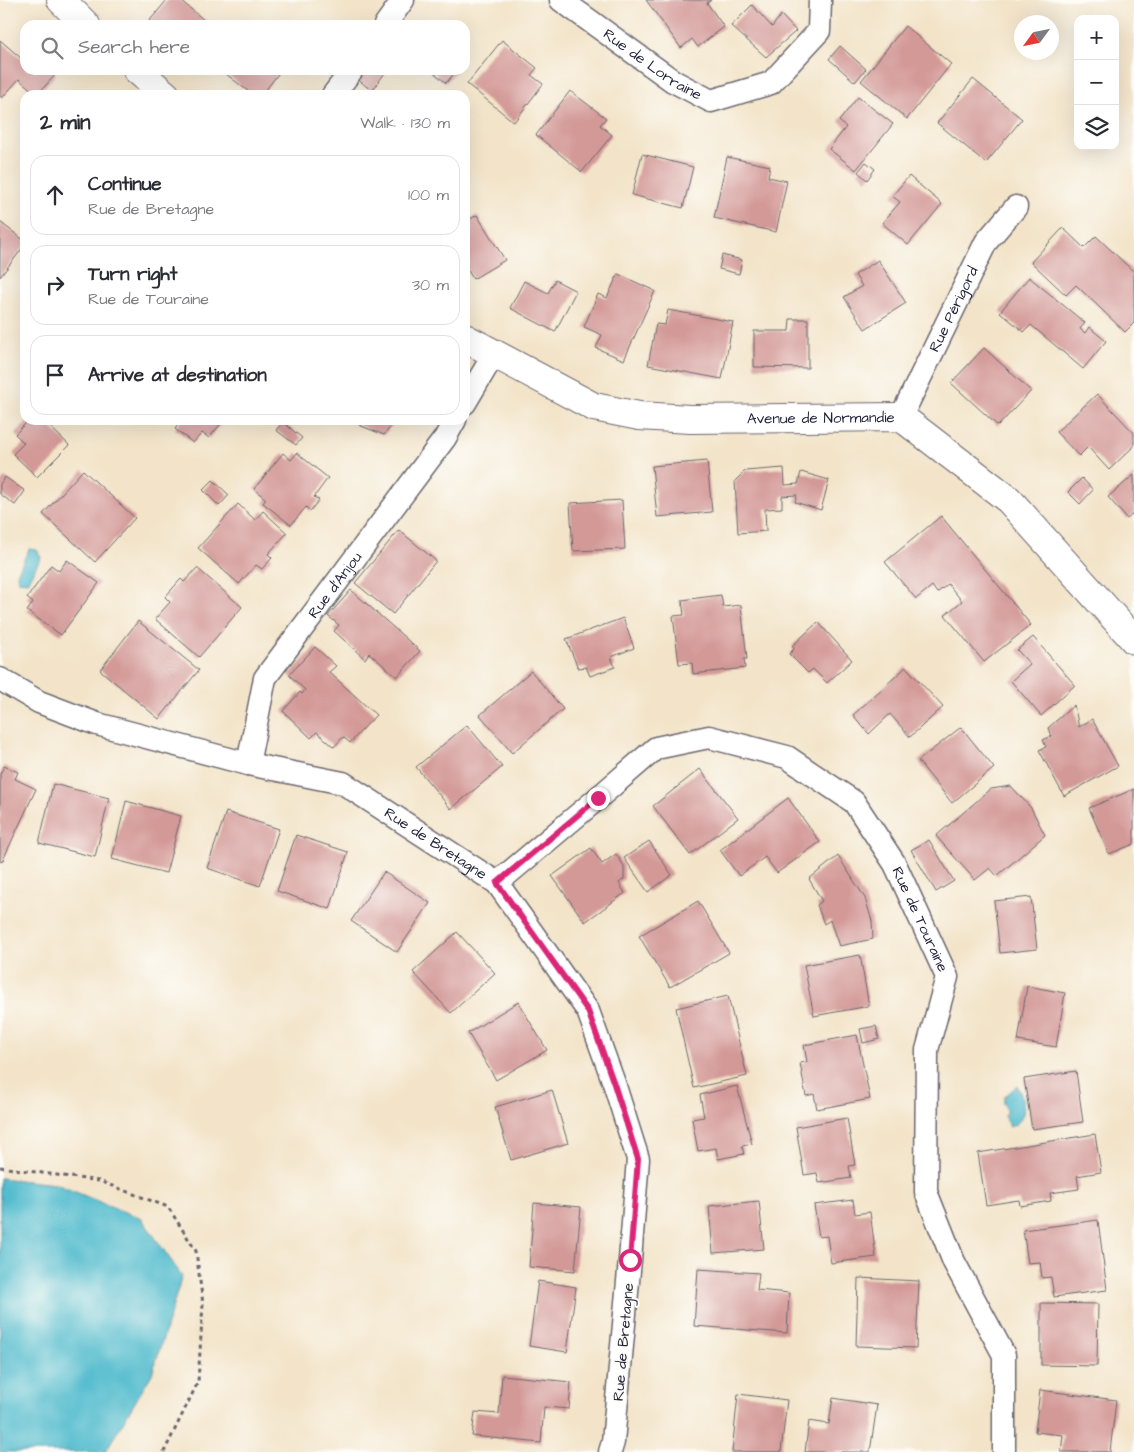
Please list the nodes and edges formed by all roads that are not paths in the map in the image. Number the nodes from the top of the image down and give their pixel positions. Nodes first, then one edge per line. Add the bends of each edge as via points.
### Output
1 (61, 0) edge
2 (404, 0) edge
3 (561, 0) edge
4 (820, 0) edge
5 (81, 20) edge
6 (389, 20) edge
7 (143, 75) edge
8 (348, 75) edge
9 (160, 90) edge
10 (337, 90) edge
11 (1016, 207) dead end
12 (470, 341) edge
13 (494, 354) junction
14 (470, 395) edge
15 (901, 417) junction
16 (452, 425) edge
17 (1134, 640) edge
18 (0, 679) edge
19 (248, 764) junction
20 (497, 883) junction
21 (610, 1452) edge
22 (1004, 1452) edge

1 - 5 street
2 - 6 street
3 - 4 street, Rue de Lorraine via 672,81 711,100 771,82 819,31
7 - 9 street
8 - 10 street
11 - 15 street, Rue Périgord via 986,242
12 - 13 street, Avenue de Normandie
13 - 14 street
13 - 15 street, Avenue de Normandie via 594,407 639,416 690,419
15 - 17 street, Avenue de Normandie via 1010,500
16 - 19 street, Rue d'Anjou via 265,678
18 - 19 street, Rue de Bretagne via 39,702 97,724
19 - 20 street, Rue de Bretagne via 343,783
20 - 21 street, Rue de Bretagne via 588,1011 638,1159 621,1368
20 - 22 street, Rue de Touraine via 656,748 709,737 787,757 854,802 895,864 948,977 927,1050 926,1192 954,1262 1004,1356

